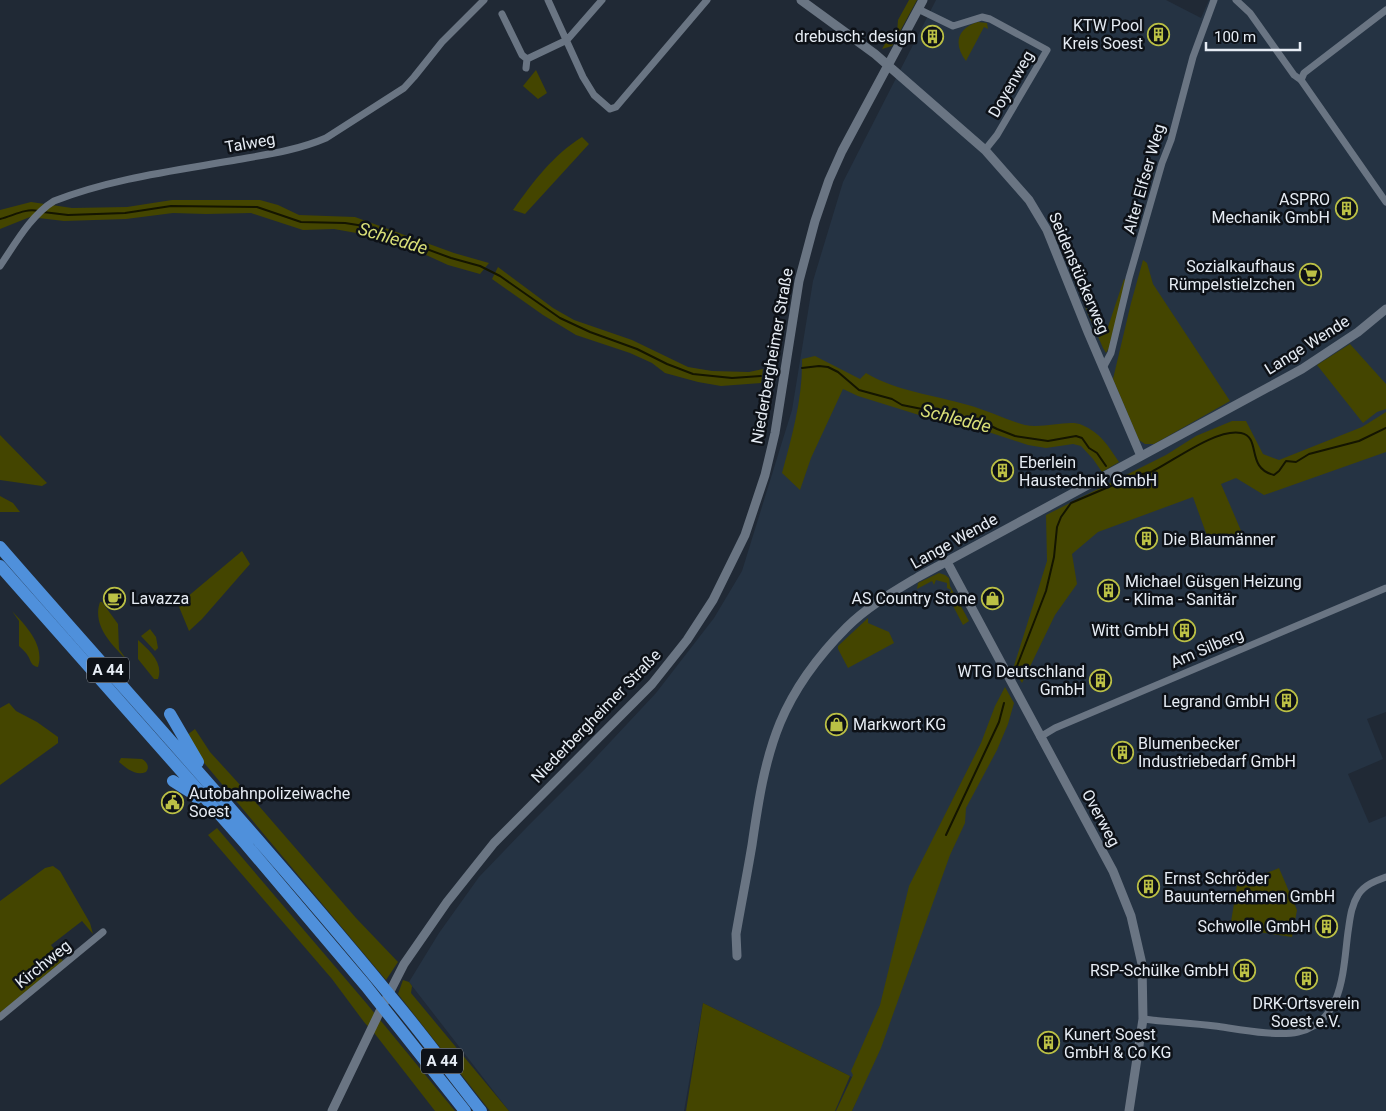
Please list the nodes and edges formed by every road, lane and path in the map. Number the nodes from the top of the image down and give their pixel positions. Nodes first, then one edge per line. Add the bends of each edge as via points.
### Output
1 (484, 0) edge
2 (602, 0) edge
3 (707, 0) edge
4 (801, 0) edge
5 (923, 0) edge
6 (1214, 0) edge
7 (1236, 0) edge
8 (549, 1) edge
9 (918, 9) junction
10 (1386, 10) edge
11 (502, 14) dead end
12 (567, 40) junction
13 (527, 59) junction
14 (888, 65) junction
15 (526, 68) dead end
16 (1301, 80) junction
17 (985, 150) junction
18 (1386, 202) edge
19 (0, 266) edge
20 (1386, 309) edge
21 (1104, 366) junction
22 (1142, 456) junction
23 (0, 547) edge
24 (947, 562) junction
25 (0, 566) edge
26 (1386, 588) edge
27 (170, 714) dead end
28 (1040, 737) junction
29 (173, 781) dead end
30 (208, 798) junction
31 (235, 826) junction
32 (1386, 877) edge
33 (103, 932) dead end
34 (737, 956) dead end
35 (0, 1017) edge
36 (1143, 1019) junction
37 (332, 1111) edge
38 (465, 1111) edge
39 (481, 1111) edge
40 (1129, 1111) edge

1 - 19 street, Talweg via 442,42 404,88 326,138 288,150 129,179 60,198 40,212
2 - 12 street
3 - 12 street via 616,107 610,108 594,95
4 - 14 street, Seidenstückerweg
5 - 9 street, Niederbergheimer Straße
6 - 21 street, Alter Elfser Weg via 1193,57 1129,278 1111,353
7 - 16 street via 1250,13 1294,75
8 - 12 street
9 - 14 street, Niederbergheimer Straße
9 - 17 street, Doyenweg via 953,26 982,17 990,18 1047,50
10 - 16 street via 1304,73
11 - 13 street
12 - 13 street
13 - 15 street
14 - 17 street, Seidenstückerweg
14 - 37 street, Niederbergheimer Straße via 842,151 815,221 799,281 765,476 745,535 713,600 652,684 500,837 446,902 404,964
16 - 18 street
17 - 21 street, Seidenstückerweg via 1029,200 1047,230
20 - 22 street, Lange Wende via 1302,369
21 - 22 street, Seidenstückerweg
22 - 24 street, Lange Wende
23 - 30 highway, A 44
24 - 28 street, Overweg
24 - 34 street, Lange Wende via 889,594 847,627 806,675 788,706 767,762 759,799 736,934
25 - 30 highway, A 44
26 - 28 street, Am Silberg
27 - 30 highway
28 - 36 street, Overweg via 1113,871 1131,916 1142,964
29 - 30 highway
30 - 31 highway
30 - 31 highway, A 44
31 - 38 highway, A 44
31 - 39 highway, A 44 via 372,974
32 - 36 street via 1366,886 1358,895 1351,910 1339,995 1332,1010 1311,1028 1297,1033 1265,1033
33 - 35 street, Kirchweg
36 - 40 street, Overweg

